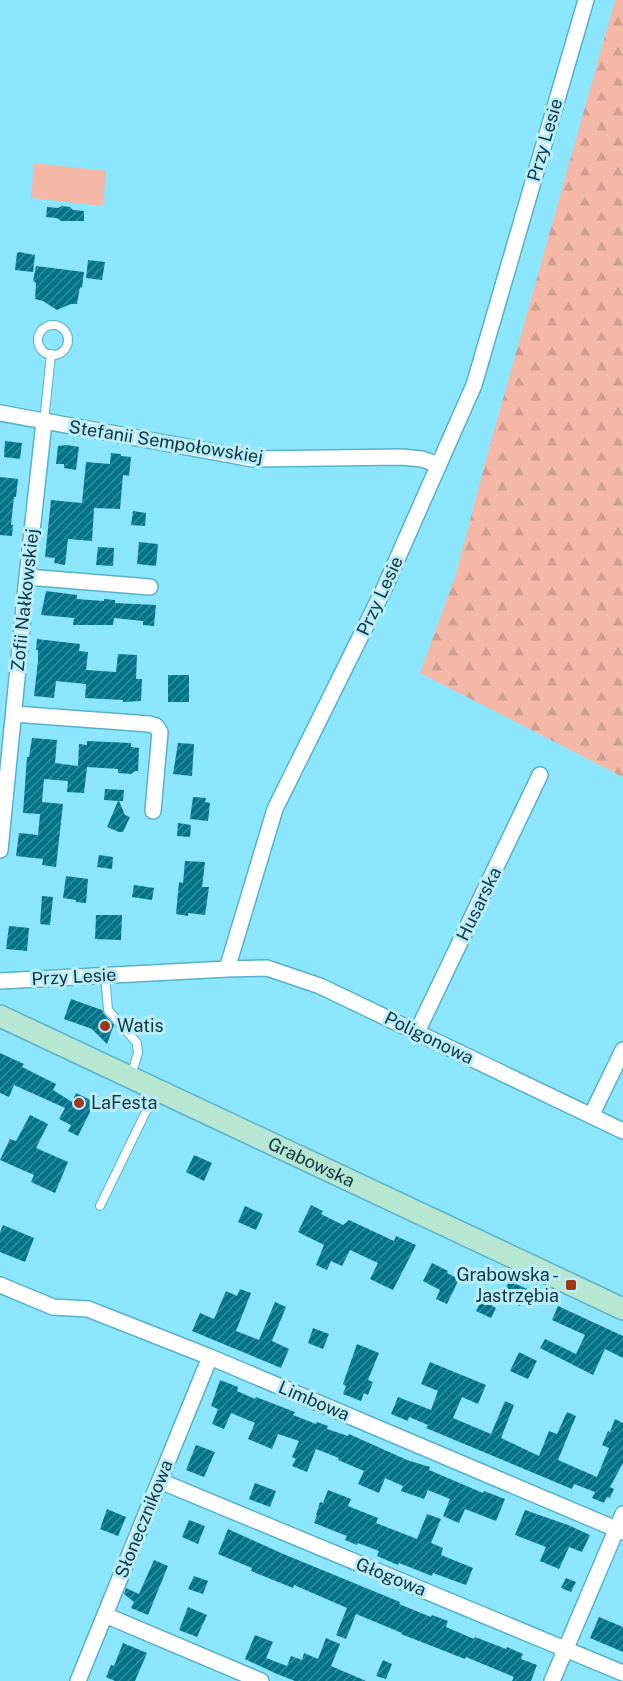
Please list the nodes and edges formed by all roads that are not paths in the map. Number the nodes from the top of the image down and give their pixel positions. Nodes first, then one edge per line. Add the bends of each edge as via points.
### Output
1 (586, 0) edge
2 (51, 354) dead end
3 (0, 413) edge
4 (44, 422) junction
5 (439, 465) junction
6 (27, 577) junction
7 (150, 587) dead end
8 (14, 714) junction
9 (540, 775) dead end
10 (153, 811) dead end
11 (0, 850) edge
12 (227, 969) junction
13 (105, 975) junction
14 (0, 981) edge
15 (0, 1016) edge
16 (417, 1032) junction
17 (623, 1050) edge
18 (131, 1077) junction
19 (156, 1089) junction
20 (591, 1116) junction
21 (623, 1131) edge
22 (100, 1206) dead end
23 (0, 1285) edge
24 (623, 1310) edge
25 (210, 1357) junction
26 (160, 1481) junction
27 (623, 1514) edge
28 (620, 1531) edge
29 (105, 1615) junction
30 (565, 1648) junction
31 (623, 1673) edge
32 (78, 1681) edge
33 (261, 1681) edge
34 (552, 1681) edge

1 - 5 street, Przy Lesie via 474,385
2 - 4 lane
3 - 4 street, Stefanii Sempołowskiej
4 - 5 street, Stefanii Sempołowskiej via 253,459 401,457
4 - 6 street, Zofii Nałkowskiej
5 - 12 street, Przy Lesie via 383,591 276,809
6 - 7 street
6 - 8 street, Zofii Nałkowskiej
8 - 10 street via 156,726 160,732
8 - 11 street, Zofii Nałkowskiej
9 - 16 street, Husarska
12 - 13 street, Przy Lesie
12 - 16 street, Poligonowa via 267,968 320,986
13 - 14 street, Przy Lesie
13 - 18 lane via 108,1010 137,1043
15 - 18 street, Grabowska
16 - 20 street, Poligonowa
17 - 20 street
18 - 19 street, Grabowska
19 - 22 lane
19 - 24 street, Grabowska
20 - 21 street, Poligonowa
23 - 25 street, Limbowa via 53,1307 88,1309
25 - 26 street, Słonecznikowa
25 - 28 street, Limbowa
26 - 29 street, Słonecznikowa
26 - 30 street, Głogowa
27 - 28 street
28 - 30 street
29 - 32 street, Słonecznikowa
29 - 33 street
30 - 31 street, Głogowa
30 - 34 street

